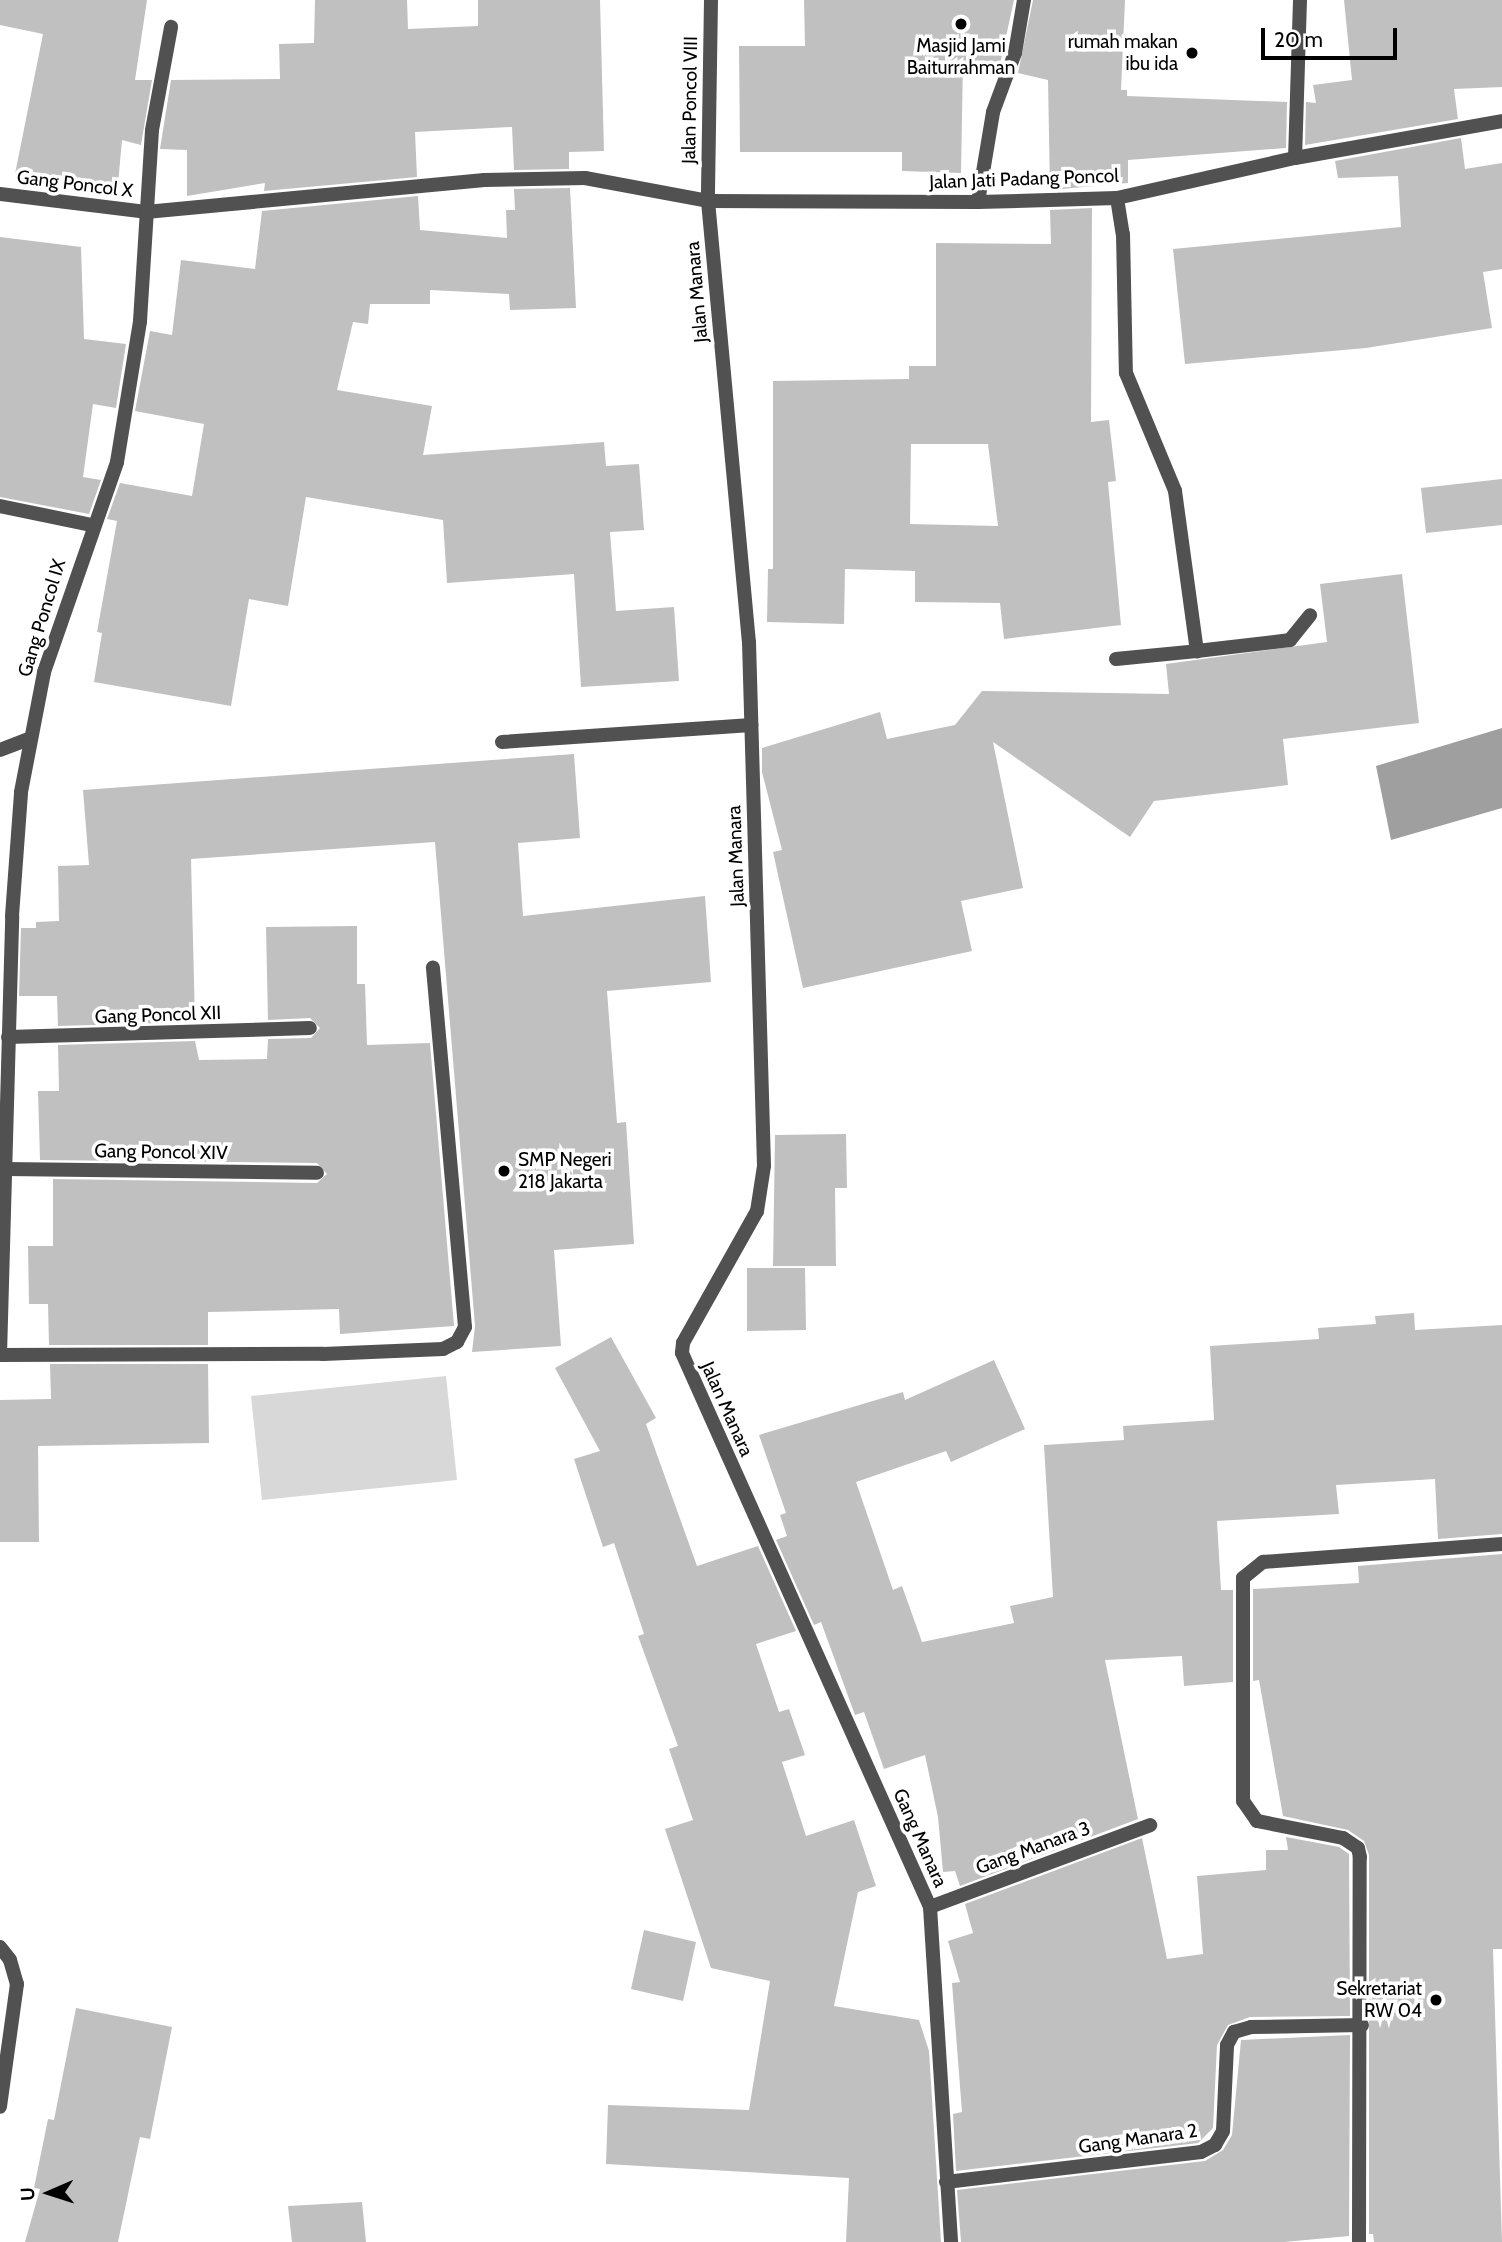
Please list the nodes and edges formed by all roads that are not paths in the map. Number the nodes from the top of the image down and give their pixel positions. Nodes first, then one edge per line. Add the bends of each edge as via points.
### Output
1 (711, 0) edge
2 (1024, 0) edge
3 (1300, 0) edge
4 (171, 27) dead end
5 (1502, 121) edge
6 (1295, 158) junction
7 (0, 194) edge
8 (1117, 198) junction
9 (708, 201) junction
10 (978, 202) junction
11 (146, 212) junction
12 (0, 506) edge
13 (92, 525) junction
14 (1310, 615) dead end
15 (1197, 651) junction
16 (1116, 659) dead end
17 (751, 725) junction
18 (29, 739) junction
19 (502, 742) dead end
20 (0, 750) edge
21 (433, 967) dead end
22 (310, 1028) dead end
23 (8, 1037) junction
24 (4, 1090) edge
25 (5, 1169) junction
26 (317, 1173) dead end
27 (0, 1355) edge
28 (737, 1480) joint
29 (1502, 1544) edge
30 (1150, 1825) dead end
31 (930, 1907) junction
32 (0, 1947) edge
33 (1362, 2025) junction
34 (0, 2107) edge
35 (946, 2182) junction
36 (951, 2242) edge
37 (1359, 2242) edge

1 - 9 street, Jalan Poncol VIII
2 - 10 street via 1015,53 993,112
3 - 6 street
4 - 11 street, Gang Poncol IX via 152,130
5 - 6 street, Jalan Jati Padang Poncol
6 - 8 street, Jalan Jati Padang Poncol
7 - 11 street, Gang Poncol X
8 - 10 street, Jalan Jati Padang Poncol
8 - 15 street via 1123,234 1126,373 1175,491
9 - 10 street, Jalan Jati Padang Poncol
9 - 11 street, Gang Poncol X via 585,178 484,180
9 - 17 street, Jalan Manara via 749,642
11 - 13 street, Gang Poncol IX via 140,321 117,461
12 - 13 street
13 - 18 street, Gang Poncol IX via 44,672
14 - 15 street via 1290,640
15 - 16 street
17 - 19 street
17 - 28 street, Jalan Manara via 764,1166 757,1211 683,1343 686,1366
18 - 20 street
18 - 23 street, Gang Poncol IX via 13,902
21 - 27 street via 465,1327 457,1342 443,1349 323,1354
22 - 23 street, Gang Poncol XII
23 - 24 street, Gang Poncol IX
24 - 25 street, Gang Poncol IX
25 - 26 street, Gang Poncol XIV
25 - 27 street, Gang Poncol IX
28 - 31 street, Gang Manara
29 - 33 street via 1262,1562 1243,1578 1243,1801 1257,1821 1267,1826 1343,1838 1357,1848
30 - 31 street, Gang Manara 3
31 - 35 street, Gang Manara
32 - 34 street via 10,1959 17,1984
33 - 35 street, Gang Manara 2 via 1251,2027 1234,2032 1227,2045 1223,2131 1215,2145 1201,2152
33 - 37 street
35 - 36 street, Gang Manara

